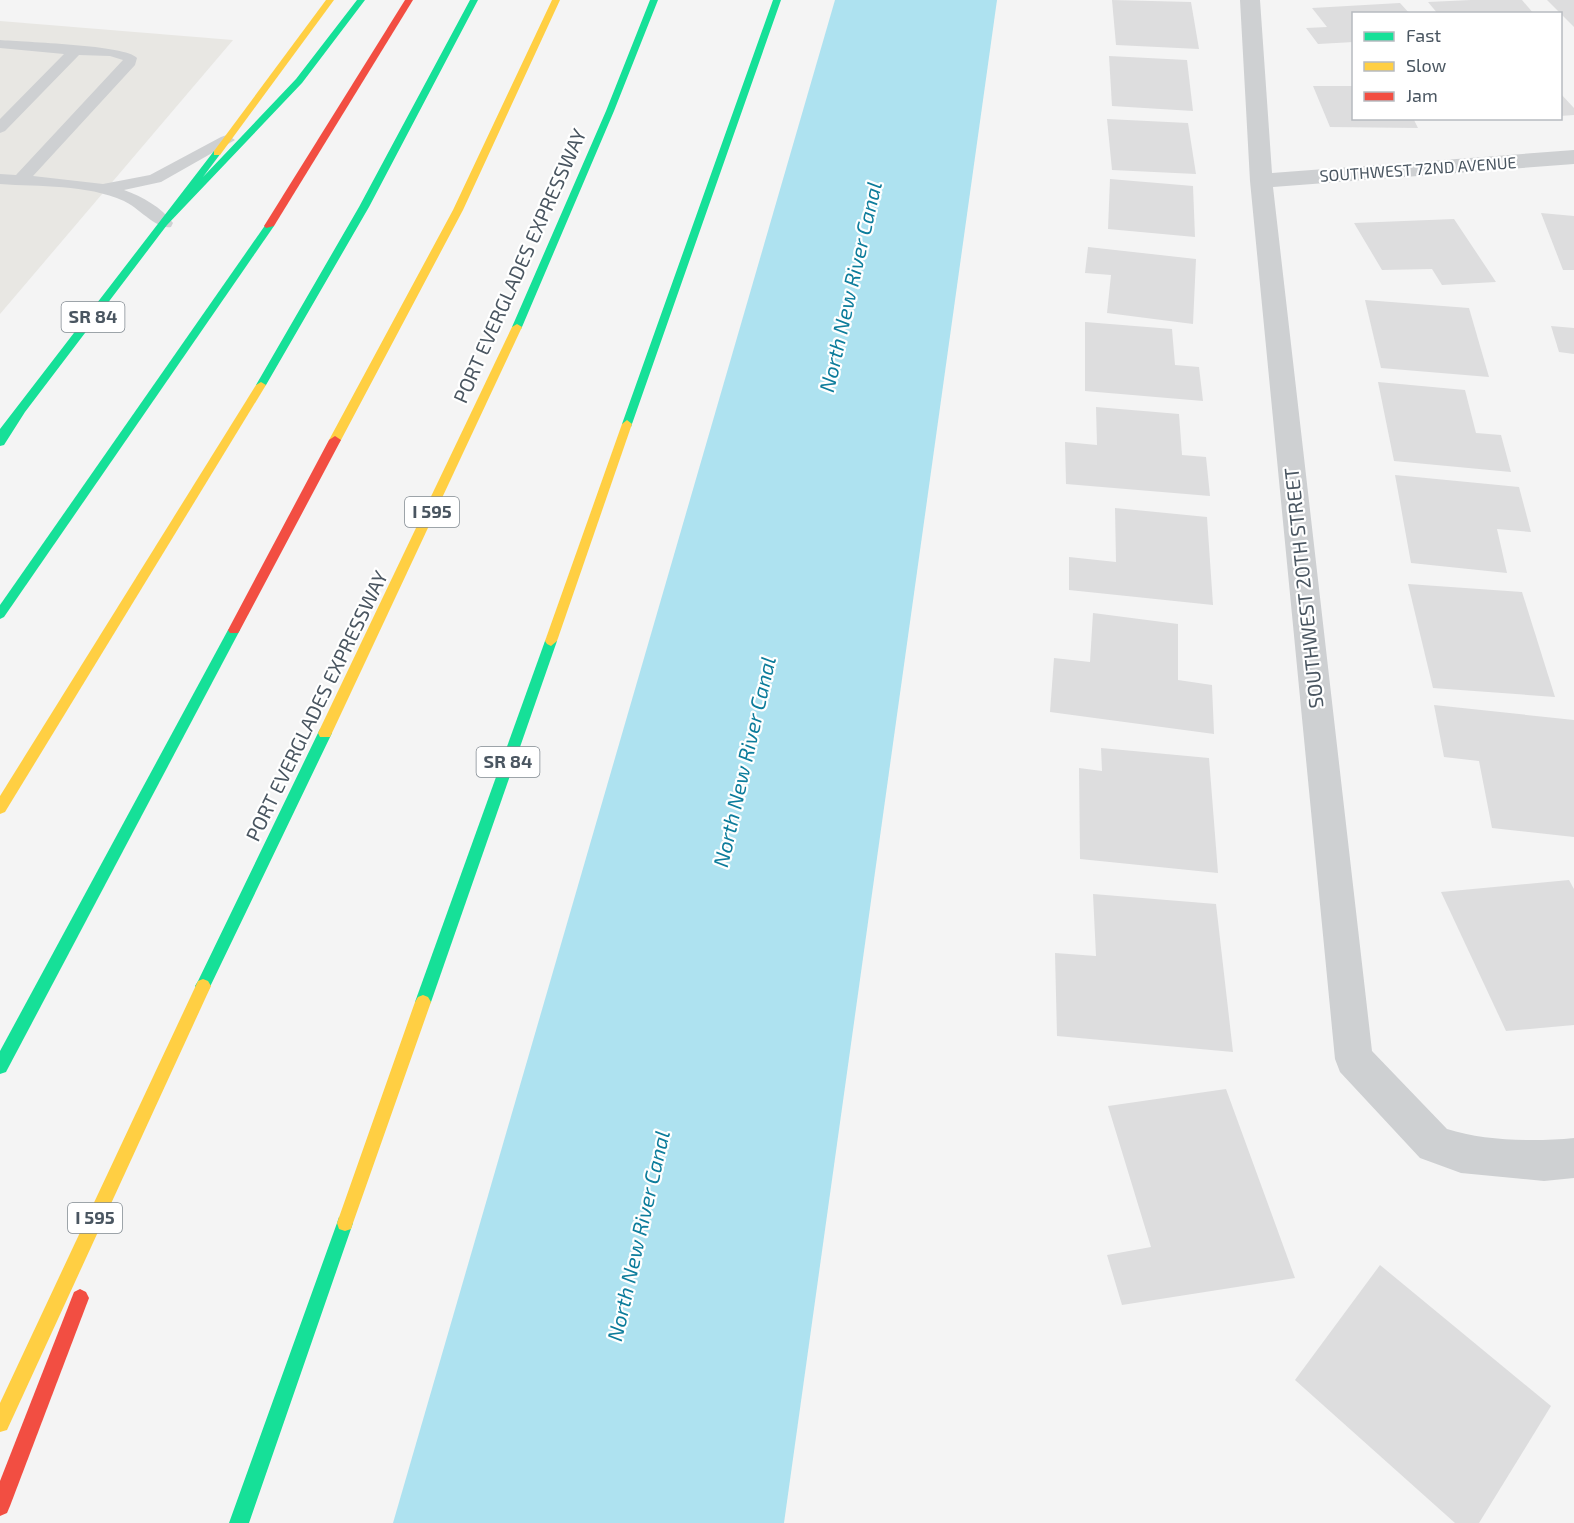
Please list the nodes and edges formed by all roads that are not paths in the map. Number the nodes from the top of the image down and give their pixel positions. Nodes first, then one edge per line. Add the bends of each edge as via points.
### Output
1 (330, 0) edge
2 (362, 0) edge
3 (409, 0) edge
4 (474, 0) edge
5 (556, 0) edge
6 (654, 0) edge
7 (777, 0) edge
8 (1250, 0) edge
9 (2, 46) edge
10 (75, 51) junction
11 (0, 128) edge
12 (227, 140) junction
13 (1574, 158) edge
14 (0, 179) edge
15 (20, 181) junction
16 (1261, 181) junction
17 (102, 188) junction
18 (165, 223) junction
19 (20, 411) junction
20 (0, 437) edge
21 (0, 442) edge
22 (0, 614) edge
23 (0, 808) edge
24 (190, 1014) junction
25 (0, 1066) edge
26 (1574, 1158) edge
27 (112, 1215) dead end
28 (86, 1282) dead end
29 (0, 1423) edge
30 (0, 1506) edge
31 (239, 1523) edge

1 - 12 main road, SR 84
2 - 18 main road via 299,81
3 - 22 main road via 262,236
4 - 23 main road via 368,202 180,518
5 - 25 main road via 458,210
6 - 24 main road, PORT EVERGLADES EXPRESSWAY / I 595 via 558,233 431,514
7 - 31 main road, SR 84
8 - 16 street, SOUTHWEST 20TH STREET
9 - 10 lane
10 - 11 lane
10 - 15 lane via 125,55 130,62
12 - 17 lane via 155,179
12 - 18 main road, SR 84
13 - 16 street, SOUTHWEST 72ND AVENUE
14 - 15 lane
15 - 17 lane
16 - 26 street, SOUTHWEST 20TH STREET via 1354,1059 1434,1144 1461,1153 1544,1161
17 - 18 lane via 146,204
18 - 19 main road, SR 84
19 - 20 main road, SR 84
19 - 21 main road
24 - 27 main road
24 - 29 main road, PORT EVERGLADES EXPRESSWAY / I 595
28 - 30 main road

